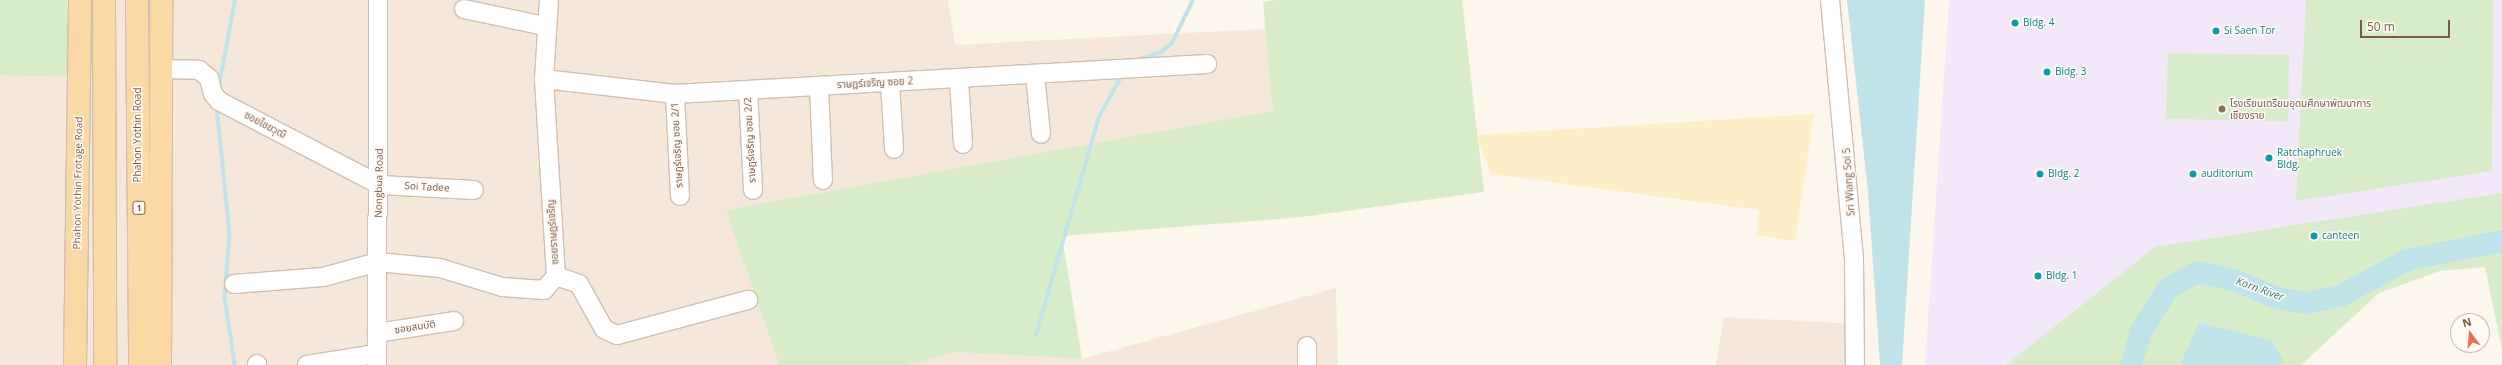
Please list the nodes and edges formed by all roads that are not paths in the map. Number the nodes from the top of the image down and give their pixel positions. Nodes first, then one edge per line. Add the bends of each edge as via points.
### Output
1 (80, 0) edge
2 (104, 0) edge
3 (137, 0) edge
4 (161, 0) edge
5 (378, 0) edge
6 (549, 0) edge
7 (1830, 0) edge
8 (464, 9) dead end
9 (545, 26) junction
10 (138, 51) junction
11 (1207, 64) dead end
12 (160, 69) junction
13 (1035, 75) junction
14 (544, 79) junction
15 (959, 79) junction
16 (890, 83) junction
17 (819, 86) junction
18 (748, 90) junction
19 (675, 94) junction
20 (160, 102) junction
21 (79, 117) junction
22 (1041, 134) dead end
23 (963, 144) dead end
24 (894, 149) dead end
25 (103, 177) junction
26 (823, 180) dead end
27 (380, 185) junction
28 (474, 190) dead end
29 (753, 190) dead end
30 (680, 196) dead end
31 (378, 262) junction
32 (556, 276) junction
33 (234, 284) dead end
34 (748, 300) dead end
35 (454, 321) dead end
36 (377, 333) junction
37 (1307, 346) dead end
38 (376, 360) edge
39 (75, 365) edge
40 (105, 365) edge
41 (140, 365) edge
42 (160, 365) edge
43 (307, 365) edge
44 (1307, 365) edge
45 (1855, 365) edge

1 - 21 main road, Phahon Yothin Frotage Road
2 - 25 main road
3 - 10 main road, Phahon Yothin Road / 1
4 - 12 main road, 1
5 - 27 street, Nongbua Road
6 - 9 street, ซอยราษฎร์เจริญ
7 - 45 street, Sri Wiang Soi 5 via 1853,251
8 - 9 street
9 - 14 street, ซอยราษฎร์เจริญ
10 - 20 main road
10 - 41 main road, Phahon Yothin Road / 1
11 - 13 street, ราษฎร์เจริญ ซอย 2
12 - 20 main road, 1
12 - 27 street, ซอยไชยวุฒิ via 199,70 209,78 213,94 219,100
13 - 15 street, ราษฎร์เจริญ ซอย 2
13 - 22 street
14 - 19 street, ราษฎร์เจริญ ซอย 2
14 - 32 street, ซอยราษฎร์เจริญ
15 - 16 street, ราษฎร์เจริญ ซอย 2
15 - 23 street
16 - 17 street, ราษฎร์เจริญ ซอย 2
16 - 24 street
17 - 18 street, ราษฎร์เจริญ ซอย 2
17 - 26 street
18 - 19 street, ราษฎร์เจริญ ซอย 2
18 - 29 street, ราษฎร์เจริญ ซอย 2/2
19 - 30 street, ราษฎร์เจริญ ซอย 2/1
20 - 42 main road, 1
21 - 25 main road
21 - 39 main road, Phahon Yothin Frotage Road
25 - 40 main road
27 - 28 street, Soi Tadee
27 - 31 street, Nongbua Road
31 - 32 street, ซอยราษฎร์เจริญ via 440,268 502,287 544,290
31 - 33 street via 322,277
31 - 36 street, Nongbua Road
32 - 34 street via 579,284 604,329 617,335
35 - 36 street, ซอยสมบัติ
36 - 38 street, Nongbua Road
37 - 44 street
38 - 43 street

